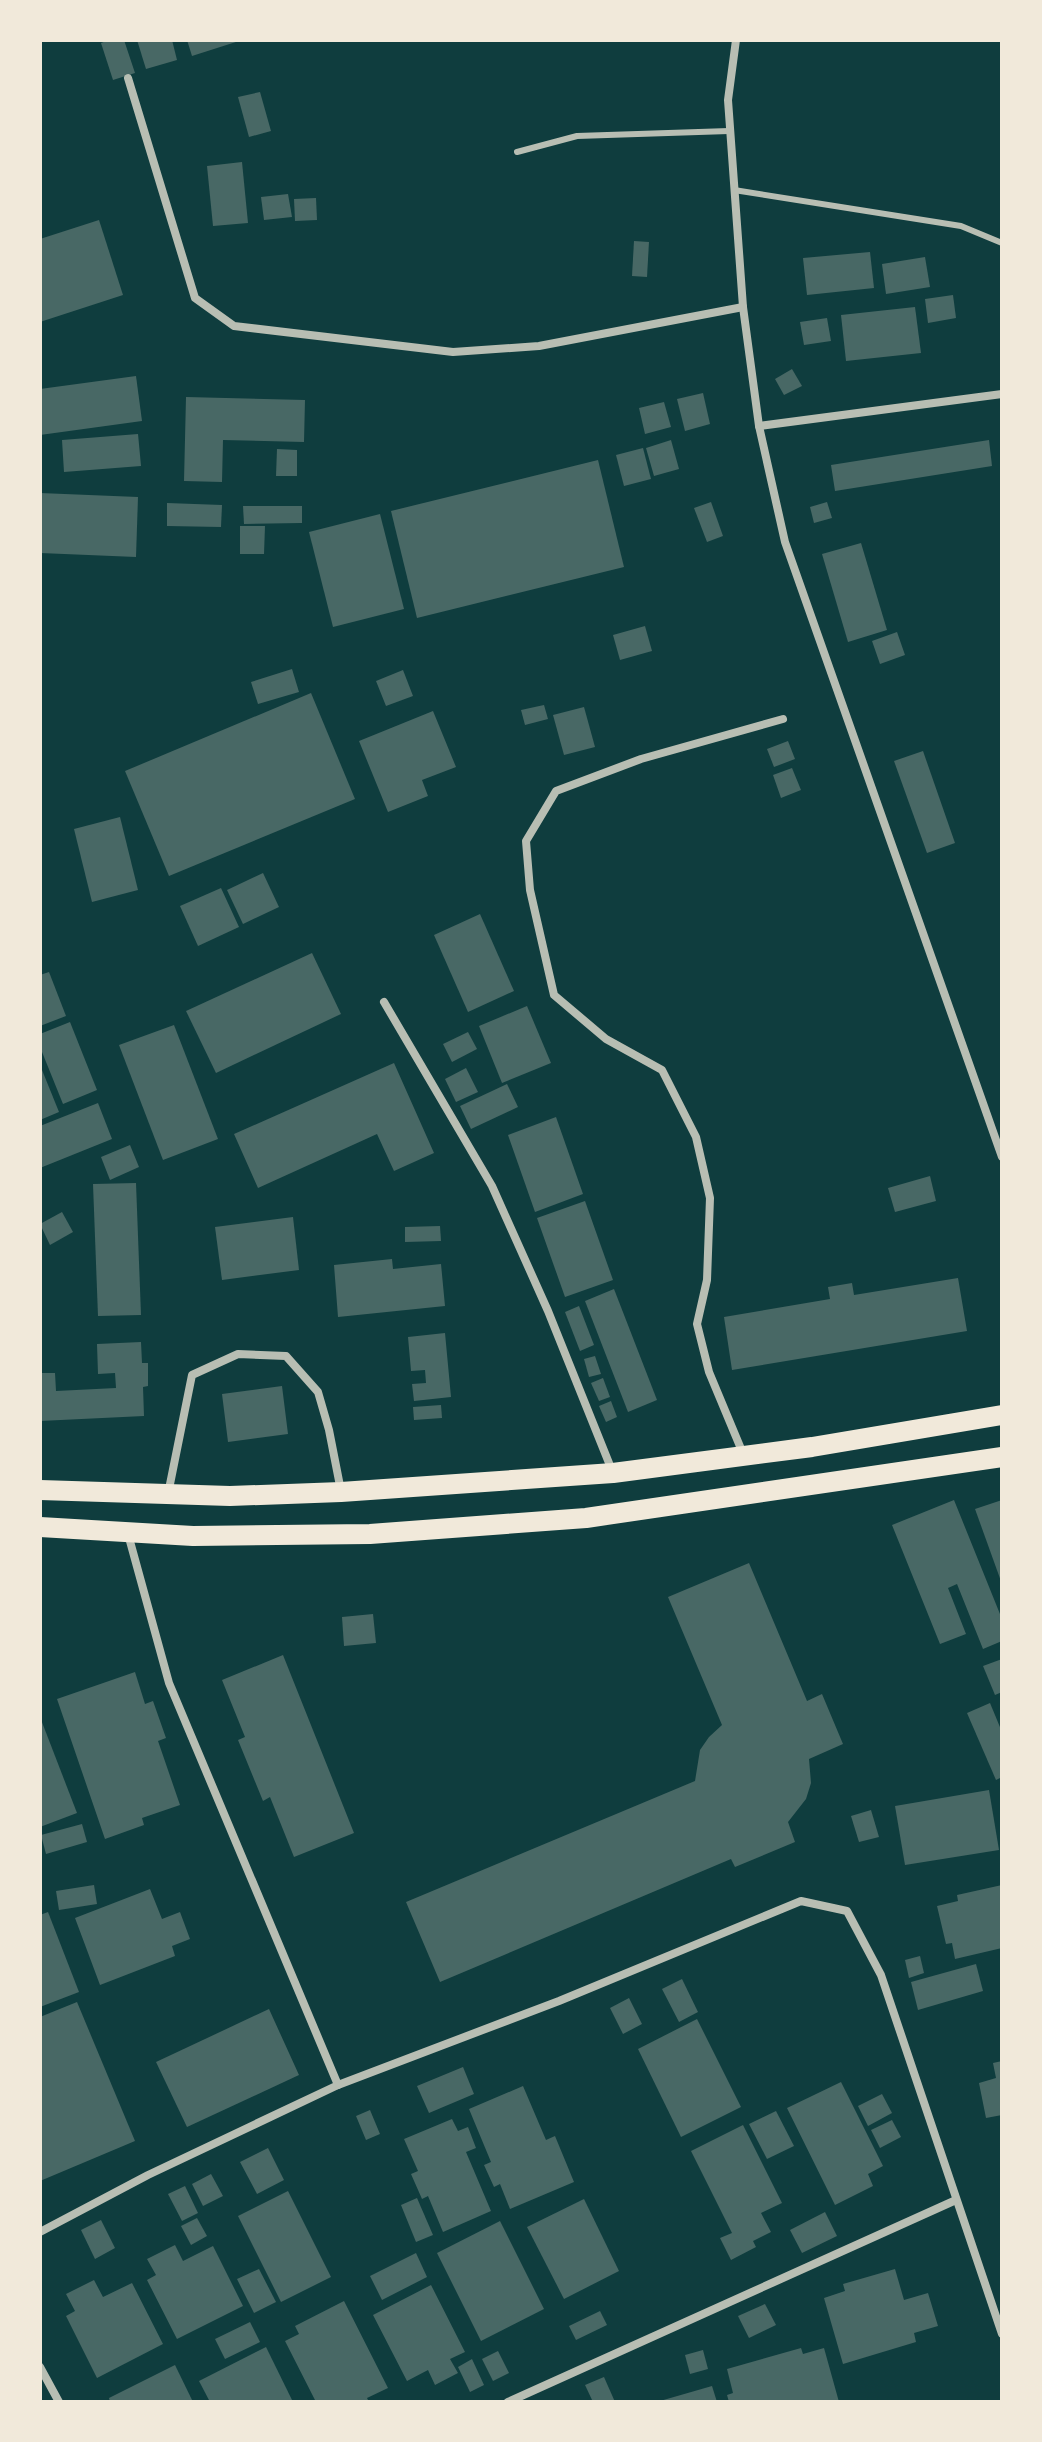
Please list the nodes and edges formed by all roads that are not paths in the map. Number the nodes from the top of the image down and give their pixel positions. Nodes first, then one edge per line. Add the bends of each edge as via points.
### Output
1 (736, 40) edge
2 (128, 78) dead end
3 (729, 131) junction
4 (517, 152) dead end
5 (734, 190) junction
6 (1002, 243) edge
7 (743, 307) junction
8 (1002, 394) edge
9 (759, 426) junction
10 (783, 719) dead end
11 (384, 1002) dead end
12 (1002, 1157) edge
13 (1002, 1415) edge
14 (744, 1456) junction
15 (1002, 1457) edge
16 (613, 1473) junction
17 (40, 1490) edge
18 (341, 1492) junction
19 (168, 1494) junction
20 (40, 1527) edge
21 (128, 1533) junction
22 (338, 2085) junction
23 (956, 2200) junction
24 (40, 2232) edge
25 (1002, 2334) edge
26 (40, 2367) edge
27 (59, 2402) edge
28 (508, 2402) edge

1 - 3 street
2 - 7 street via 195,298 234,326 453,352 539,346
3 - 4 lane via 577,136
3 - 5 street
5 - 6 lane via 961,226
5 - 7 street
7 - 9 street
8 - 9 street
9 - 12 street via 785,542
10 - 14 street via 641,759 556,791 526,841 530,890 554,995 606,1039 662,1070 696,1137 710,1198 707,1280 697,1324 709,1372
11 - 16 street via 492,1186
13 - 14 main road
14 - 16 main road
15 - 21 main road via 586,1518 370,1534
16 - 18 main road
17 - 19 main road
18 - 19 main road
18 - 19 street via 318,1392 286,1356 238,1354 192,1375
20 - 21 main road
21 - 22 street via 169,1683
22 - 23 street via 801,1901 847,1911 881,1975
22 - 24 street
23 - 25 street
23 - 28 street
26 - 27 street

